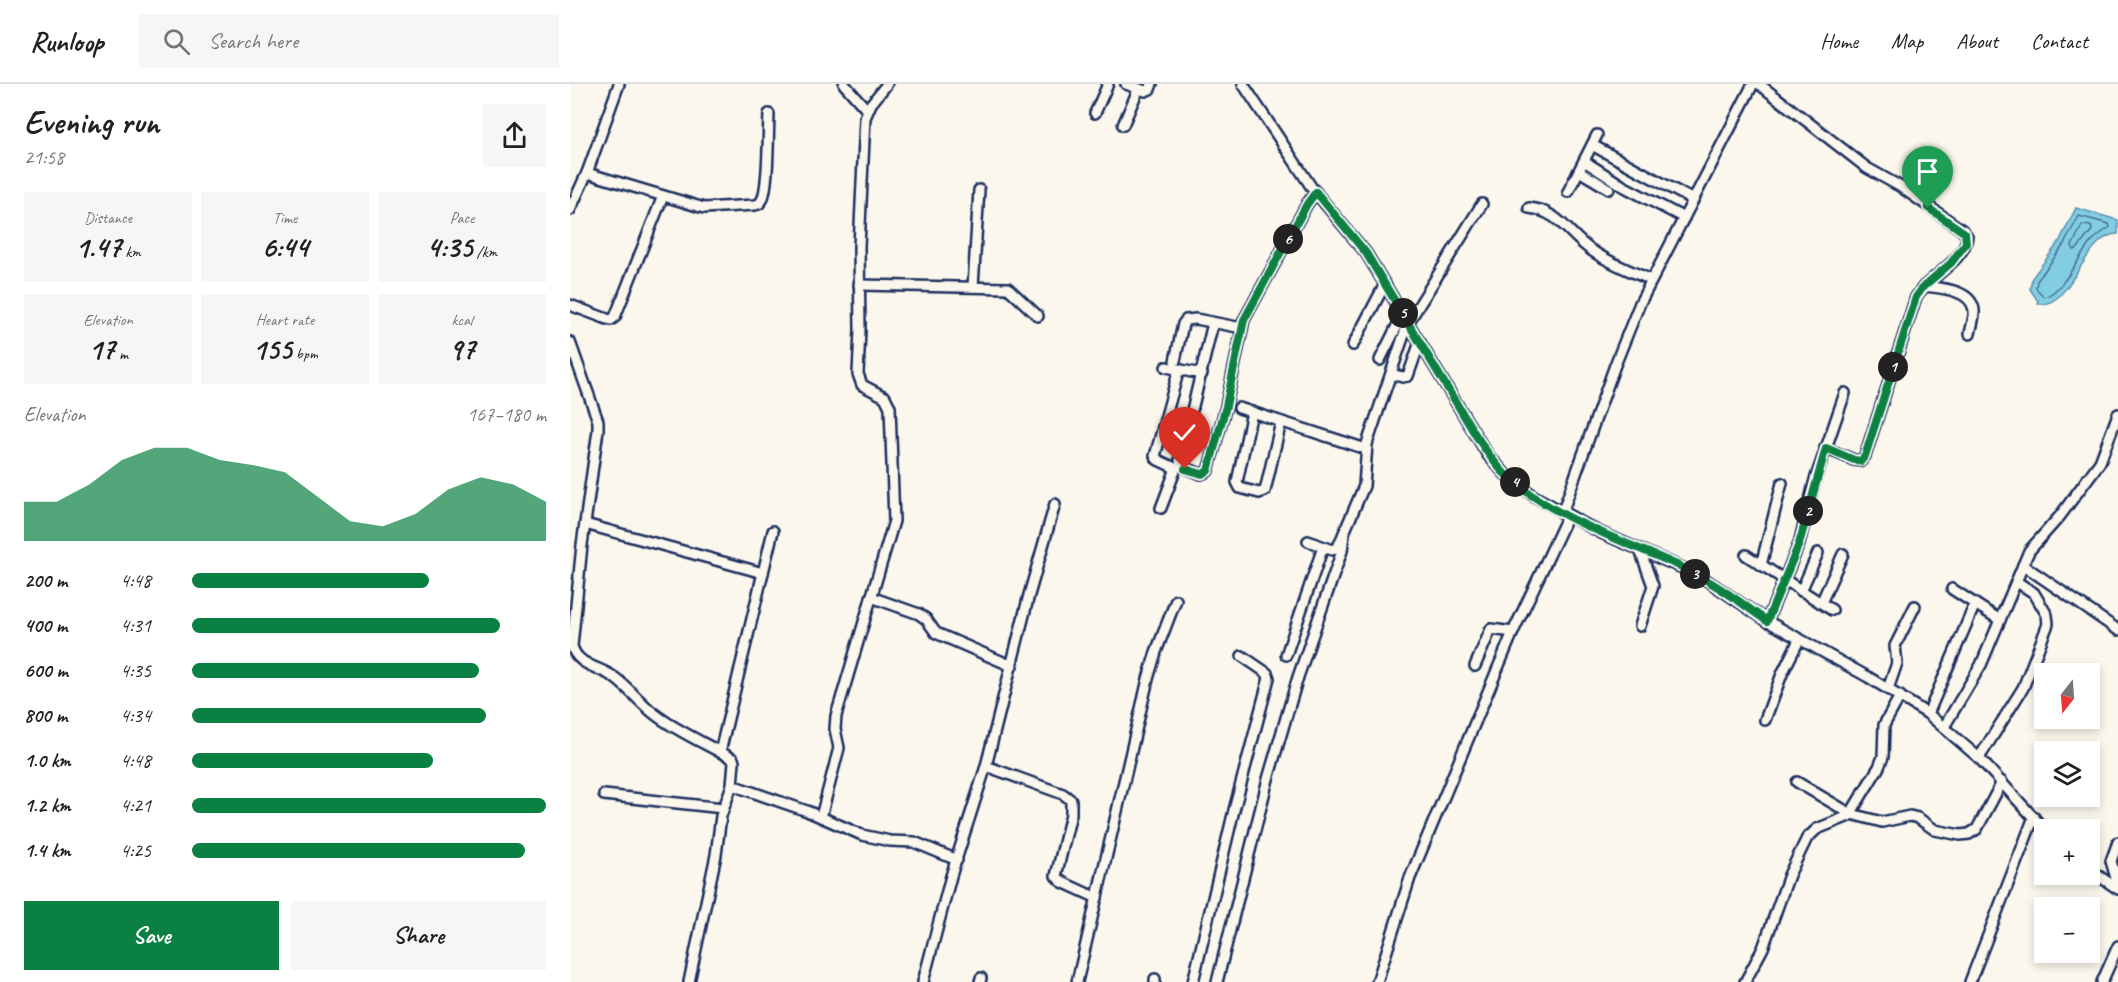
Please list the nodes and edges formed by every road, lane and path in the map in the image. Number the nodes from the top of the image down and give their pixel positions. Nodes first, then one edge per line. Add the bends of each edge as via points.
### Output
1 (619, 84) edge
2 (844, 84) edge
3 (887, 84) edge
4 (1108, 84) edge
5 (1125, 84) edge
6 (1152, 84) edge
7 (1753, 84) edge
8 (1759, 84) edge
9 (1249, 87) edge
10 (1138, 90) junction
11 (867, 110) junction
12 (1095, 112) dead end
13 (769, 114) dead end
14 (1123, 125) dead end
15 (1597, 135) dead end
16 (1592, 146) junction
17 (1584, 161) junction
18 (1579, 171) junction
19 (587, 173) junction
20 (1609, 189) dead end
21 (979, 190) dead end
22 (1316, 192) junction
23 (1568, 192) dead end
24 (663, 196) junction
25 (1693, 200) junction
26 (1482, 204) dead end
27 (1529, 208) dead end
28 (570, 210) edge
29 (1684, 218) junction
30 (1651, 280) junction
31 (1386, 284) junction
32 (859, 285) junction
33 (1924, 286) junction
34 (973, 287) junction
35 (570, 305) edge
36 (1038, 316) dead end
37 (1406, 318) junction
38 (1213, 323) junction
39 (1242, 328) junction
40 (1970, 334) dead end
41 (570, 342) edge
42 (1420, 342) junction
43 (1353, 345) dead end
44 (1380, 360) dead end
45 (1177, 365) junction
46 (1166, 367) dead end
47 (575, 368) edge
48 (1202, 374) junction
49 (1391, 374) junction
50 (1845, 393) dead end
51 (1239, 408) dead end
52 (1252, 412) junction
53 (2118, 414) edge
54 (1281, 422) junction
55 (1826, 448) junction
56 (1366, 449) junction
57 (1177, 466) junction
58 (1782, 483) dead end
59 (1055, 504) dead end
60 (1161, 508) dead end
61 (1565, 514) junction
62 (585, 524) junction
63 (773, 531) dead end
64 (1344, 534) junction
65 (1308, 541) dead end
66 (1323, 547) junction
67 (1640, 549) junction
68 (1818, 553) dead end
69 (1843, 554) dead end
70 (1746, 555) dead end
71 (1761, 565) junction
72 (2023, 565) junction
73 (763, 573) junction
74 (1784, 580) junction
75 (2016, 582) junction
76 (1952, 589) dead end
77 (1801, 591) junction
78 (871, 597) junction
79 (1176, 600) dead end
80 (1821, 603) junction
81 (1975, 604) junction
82 (1915, 606) dead end
83 (1832, 610) dead end
84 (2000, 620) junction
85 (1767, 621) junction
86 (572, 625) edge
87 (1640, 626) dead end
88 (2118, 630) edge
89 (1513, 632) junction
90 (1798, 640) junction
91 (1286, 655) dead end
92 (1242, 656) dead end
93 (1012, 666) junction
94 (1474, 666) dead end
95 (1888, 689) junction
96 (1900, 696) junction
97 (1928, 714) junction
98 (1765, 720) dead end
99 (1944, 727) junction
100 (720, 752) junction
101 (1979, 758) junction
102 (986, 766) junction
103 (1797, 782) dead end
104 (2002, 782) junction
105 (732, 785) junction
106 (604, 795) dead end
107 (723, 808) junction
108 (1851, 814) junction
109 (820, 817) junction
110 (2034, 817) joint
111 (2118, 842) edge
112 (957, 860) junction
113 (2100, 876) edge
114 (2118, 887) edge
115 (1097, 898) junction
116 (2118, 946) edge
117 (689, 982) edge
118 (923, 982) edge
119 (1077, 982) edge
120 (1193, 982) edge
121 (1217, 982) edge
122 (1377, 982) edge
123 (1745, 982) edge
124 (1970, 982) edge
125 (2102, 982) edge

1 - 19 street
2 - 11 street
3 - 11 street
4 - 12 street
5 - 10 street
6 - 10 street via 1150,89
7 - 25 street
8 - 33 street via 1867,168 1965,233 1966,243 1958,254
9 - 22 street
10 - 14 street
11 - 32 street
13 - 24 street via 765,187 760,203 704,208
15 - 16 street
16 - 17 street
16 - 25 street
17 - 18 street
17 - 29 street
18 - 20 street
18 - 23 street
19 - 24 street
19 - 28 street
21 - 34 street
22 - 31 street
22 - 39 street
24 - 35 street via 615,317 607,319
25 - 29 street
26 - 37 street
27 - 30 street via 1556,218 1592,251
29 - 30 street
30 - 61 street via 1615,365
31 - 37 street
31 - 43 street
32 - 34 street
32 - 78 street via 858,374 862,385 885,397 890,407 895,513
33 - 40 street via 1955,291 1968,300 1974,313
33 - 55 street via 1913,304 1865,456 1861,461 1854,460
34 - 36 street via 1008,288
37 - 42 street
37 - 44 street
37 - 49 street
38 - 39 street
38 - 45 street via 1186,320
38 - 48 street
39 - 57 street via 1208,471 1202,474
41 - 47 street
42 - 49 street via 1408,376
42 - 61 street via 1488,455 1518,484
45 - 46 street
45 - 48 street
45 - 57 street via 1155,456
47 - 62 street via 598,421
48 - 57 street
49 - 56 street
50 - 55 street
51 - 52 street
52 - 54 street
52 - 54 street via 1237,482 1240,488 1265,491
53 - 72 street via 2100,462 2029,551
54 - 56 street
55 - 74 street via 1799,544
56 - 64 street via 1364,486
57 - 60 street
58 - 71 street
59 - 93 street
61 - 67 street
61 - 89 street
62 - 73 street
62 - 86 street
63 - 73 street
64 - 66 street via 1336,549
64 - 121 street via 1268,779
65 - 66 street
66 - 91 street
67 - 85 street via 1708,580
67 - 87 street via 1653,586
68 - 77 street
69 - 80 street
70 - 71 street
71 - 74 street
72 - 75 street
72 - 88 street
73 - 100 street
74 - 77 street
74 - 85 street
75 - 84 street
75 - 101 street via 2034,592 2048,624 2023,688
76 - 81 street
77 - 80 street
78 - 93 street via 919,614 936,633
78 - 109 street via 836,716 839,748
79 - 115 street via 1148,679
80 - 83 street
81 - 84 street
81 - 97 street
82 - 95 street via 1895,646 1897,663
84 - 99 street via 1977,674
85 - 90 street
86 - 100 street via 576,657 616,678 661,719
89 - 94 street via 1490,630
89 - 122 street via 1410,878
90 - 95 street
90 - 98 street
92 - 120 street via 1269,678
93 - 102 street
95 - 96 street
96 - 97 street
96 - 108 street via 1884,725 1882,762
97 - 99 street
99 - 101 street
100 - 105 street via 733,759
101 - 104 street
102 - 112 street
102 - 115 street via 1071,800 1056,876
103 - 108 street
104 - 108 street via 1977,829 1969,834 1935,830 1910,816 1882,822
104 - 110 street
105 - 107 street
105 - 109 street
106 - 107 street
107 - 117 street
108 - 123 street via 1817,829 1807,838 1763,948
109 - 112 street via 862,835 914,842
110 - 124 street
111 - 114 street via 2111,861
112 - 118 street
113 - 114 street
115 - 119 street
116 - 125 street

